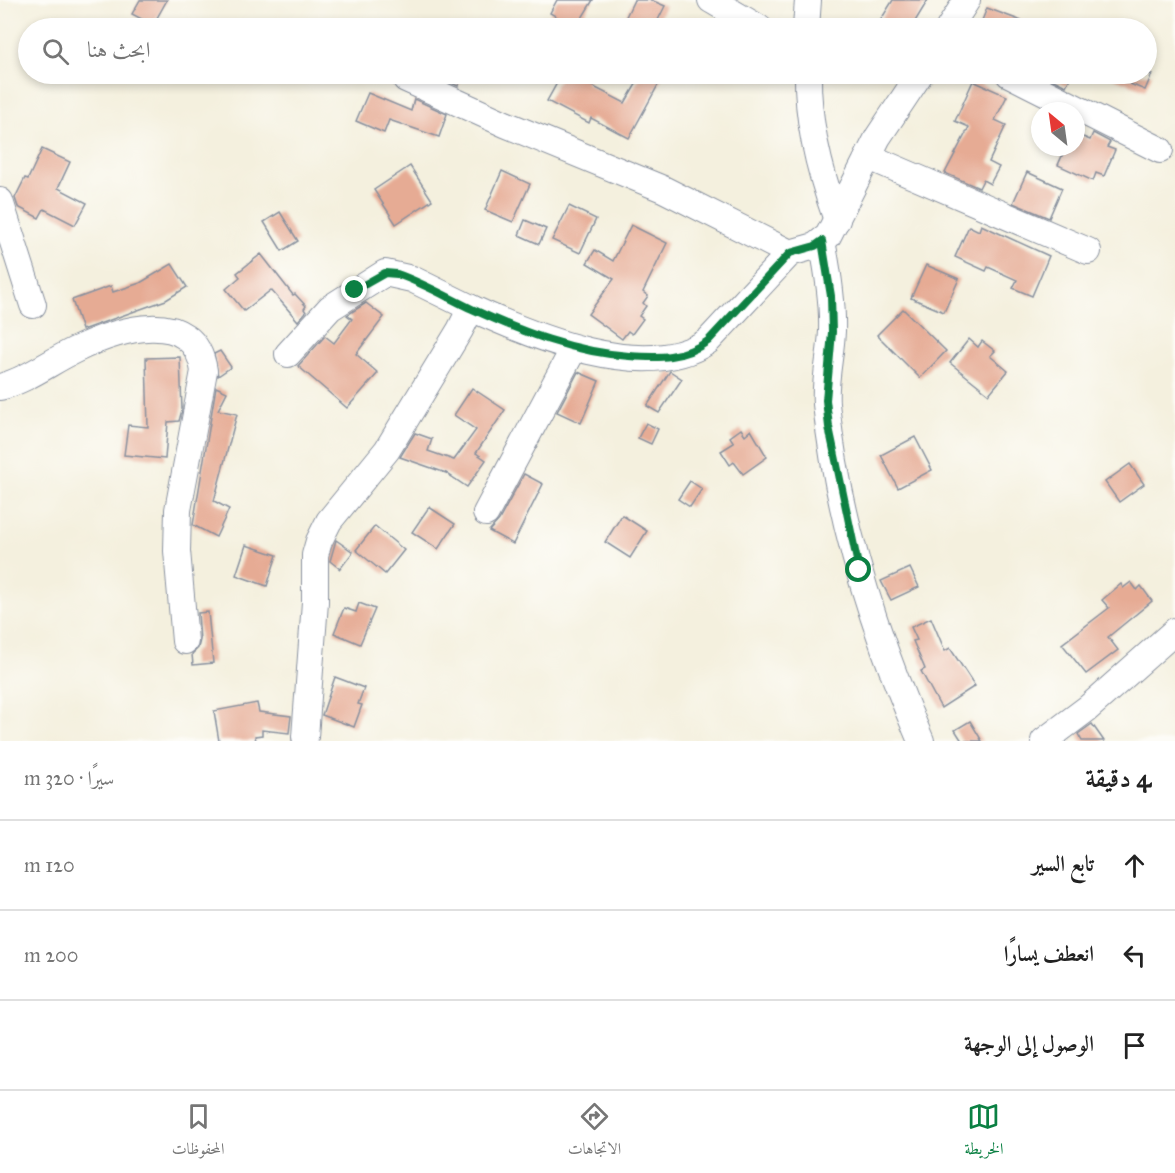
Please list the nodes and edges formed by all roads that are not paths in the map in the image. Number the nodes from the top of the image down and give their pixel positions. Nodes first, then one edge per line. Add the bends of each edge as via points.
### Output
1 (711, 0) edge
2 (808, 0) edge
3 (967, 0) edge
4 (742, 18) edge
5 (807, 18) edge
6 (955, 18) edge
7 (417, 84) edge
8 (807, 84) edge
9 (913, 84) edge
10 (1029, 84) edge
11 (1160, 150) dead end
12 (869, 157) junction
13 (0, 201) edge
14 (837, 220) junction
15 (822, 241) junction
16 (1088, 251) dead end
17 (790, 253) junction
18 (33, 305) dead end
19 (471, 308) junction
20 (574, 348) junction
21 (288, 354) dead end
22 (0, 387) edge
23 (486, 513) dead end
24 (1175, 631) edge
25 (184, 641) dead end
26 (305, 737) dead end
27 (921, 741) edge
28 (1044, 741) edge

1 - 4 street
2 - 5 street
3 - 6 street
7 - 17 street via 663,189
8 - 14 street via 820,171
9 - 12 street via 878,136
10 - 11 street
12 - 14 street
12 - 16 street
13 - 18 street
14 - 15 street
15 - 17 street
15 - 27 street via 829,277 832,332 826,400 836,467 868,598
17 - 20 street via 716,333 693,351 654,358
19 - 20 street
19 - 21 street via 412,279 385,273 330,308
19 - 26 street via 387,450 329,521 319,541
20 - 23 street
22 - 25 street via 74,350 129,330 165,327 181,332 201,353 204,371 178,510
24 - 28 street via 1088,708

